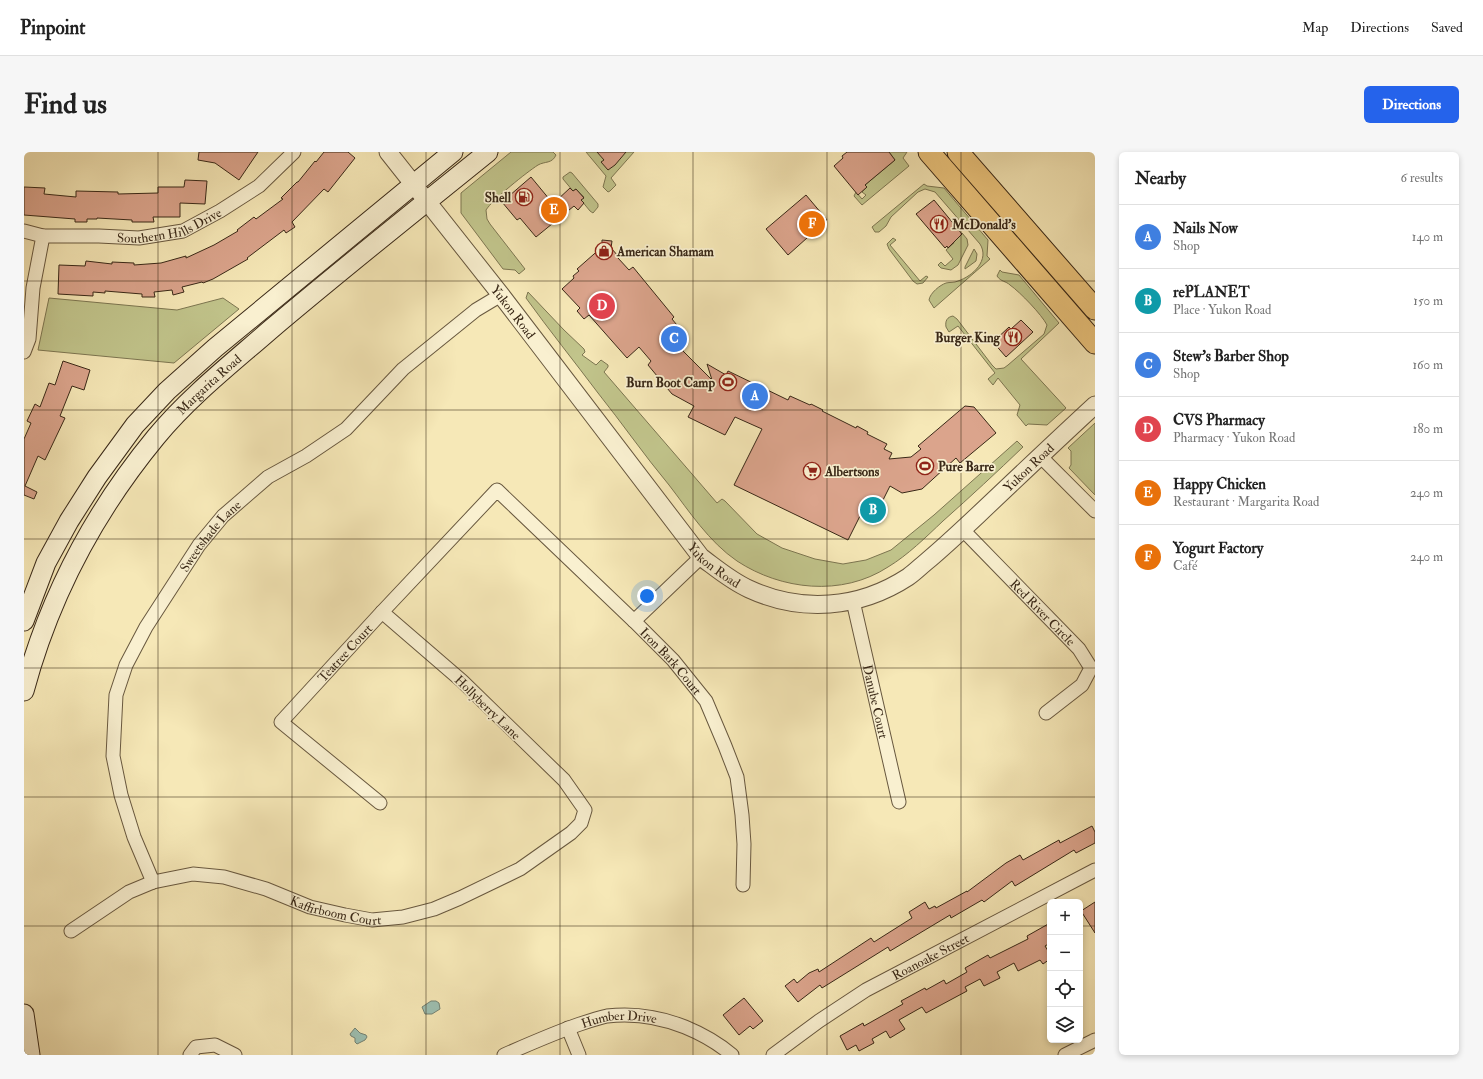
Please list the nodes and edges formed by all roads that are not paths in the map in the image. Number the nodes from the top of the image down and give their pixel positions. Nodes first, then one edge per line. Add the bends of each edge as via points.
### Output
1 (292, 152) edge
2 (388, 152) edge
3 (453, 152) edge
4 (488, 152) edge
5 (929, 152) edge
6 (958, 152) edge
7 (414, 184) junction
8 (428, 201) junction
9 (24, 230) edge
10 (43, 236) junction
11 (501, 295) junction
12 (1095, 309) edge
13 (1095, 343) edge
14 (24, 352) edge
15 (1095, 405) edge
16 (1040, 456) junction
17 (497, 490) joint
18 (1095, 511) edge
19 (962, 529) junction
20 (701, 557) junction
21 (853, 601) junction
22 (382, 612) junction
23 (634, 621) junction
24 (24, 622) edge
25 (24, 691) edge
26 (1046, 713) dead end
27 (900, 802) dead end
28 (380, 803) dead end
29 (586, 810) joint
30 (1095, 870) edge
31 (153, 882) junction
32 (743, 885) dead end
33 (71, 931) dead end
34 (24, 1014) edge
35 (568, 1028) junction
36 (1095, 1040) edge
37 (30, 1055) edge
38 (190, 1055) edge
39 (234, 1055) edge
40 (504, 1055) edge
41 (579, 1055) edge
42 (732, 1055) edge
43 (773, 1055) edge
44 (1065, 1055) edge

1 - 10 street, Southern Hills Drive via 259,186 183,231 139,238
2 - 7 street, Yukon Road
3 - 7 main road, Margarita Road
4 - 8 main road, Margarita Road
5 - 13 main road
6 - 12 main road
7 - 8 street, Yukon Road
7 - 24 main road, Margarita Road via 215,348 167,391 135,425 69,520 46,563
8 - 11 street, Yukon Road
8 - 25 main road, Margarita Road via 222,371 157,435 104,508 70,568 40,639
9 - 10 street, Southern Hills Drive
10 - 14 street
11 - 20 street, Yukon Road
11 - 31 street, Sweetshade Lane via 476,310 403,369 346,429 306,456 268,477 223,516 199,545 146,627 126,665 116,695 112,756 134,837
15 - 16 street, Yukon Road
16 - 18 street
16 - 19 street, Yukon Road
17 - 22 street, Teatree Court
17 - 23 street, Iron Bark Court
19 - 21 street, Yukon Road via 909,577 873,596
19 - 26 street, Red River Circle via 1079,649 1090,668 1082,686
20 - 21 street, Yukon Road via 748,589 772,598 819,605
20 - 23 street
21 - 27 street, Danube Court
22 - 28 street, Teatree Court via 281,722
22 - 29 street, Hollyberry Lane via 462,681 553,769
23 - 32 street, Iron Bark Court via 673,660 706,701 726,746 736,777 742,815
29 - 31 street, Kaffirboom Court via 581,823 571,833 520,869 434,909 403,917 372,920 345,915 224,877 193,874
30 - 43 street, Roanoake Street via 866,990
31 - 33 street, Kaffirboom Court via 129,892
34 - 37 main road
35 - 40 street, Humber Drive
35 - 41 street
35 - 42 street, Humber Drive via 606,1016 635,1015 668,1020 698,1032
36 - 44 street
38 - 39 street via 196,1047 215,1045

